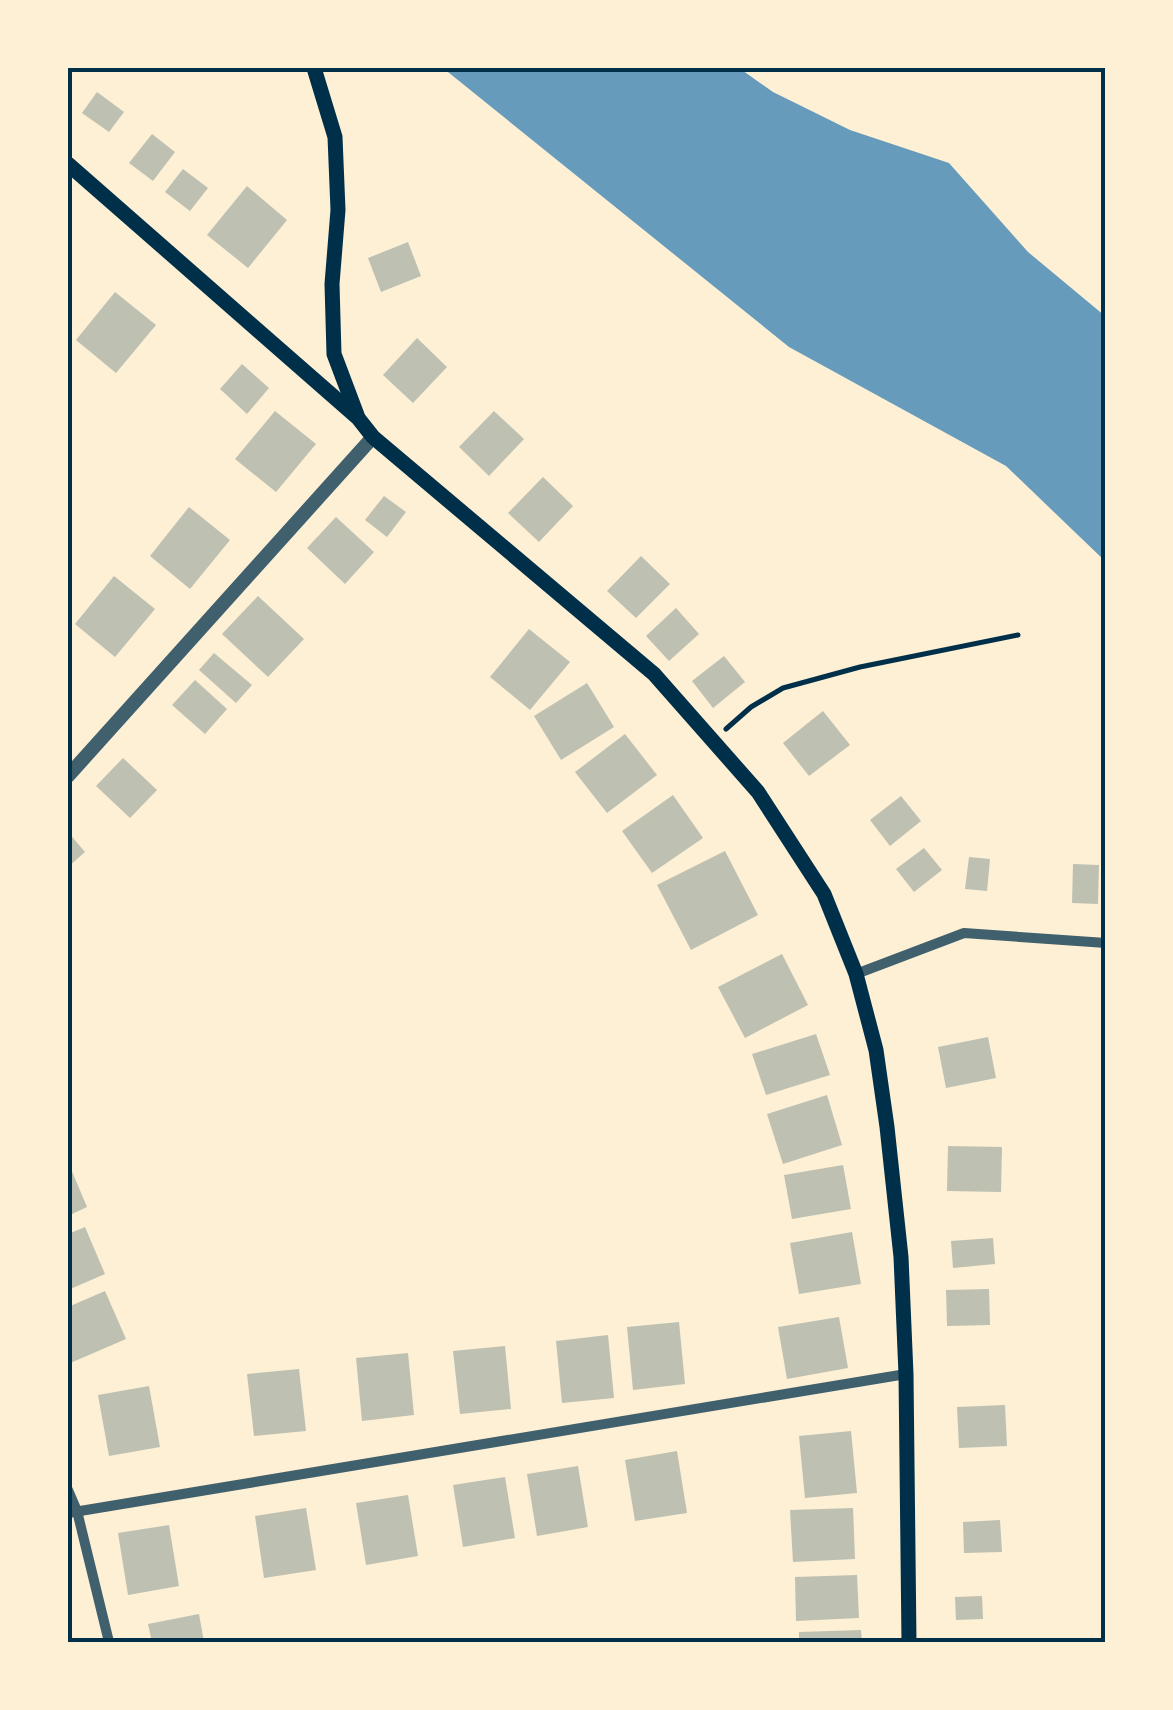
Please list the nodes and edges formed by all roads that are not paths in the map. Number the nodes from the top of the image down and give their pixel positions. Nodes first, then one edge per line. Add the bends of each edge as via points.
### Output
1 (314, 68) edge
2 (68, 164) edge
3 (358, 418) junction
4 (373, 437) junction
5 (68, 776) edge
6 (1106, 943) edge
7 (856, 974) junction
8 (906, 1374) junction
9 (68, 1490) edge
10 (72, 1512) edge
11 (109, 1642) edge
12 (909, 1642) edge

1 - 3 main road via 334,137 334,354
2 - 3 main road
3 - 4 main road
4 - 5 street
4 - 7 main road via 654,674 758,792 824,894
6 - 7 street via 964,933
7 - 8 main road via 887,1127
8 - 10 street
8 - 12 main road
9 - 10 street
10 - 11 street

